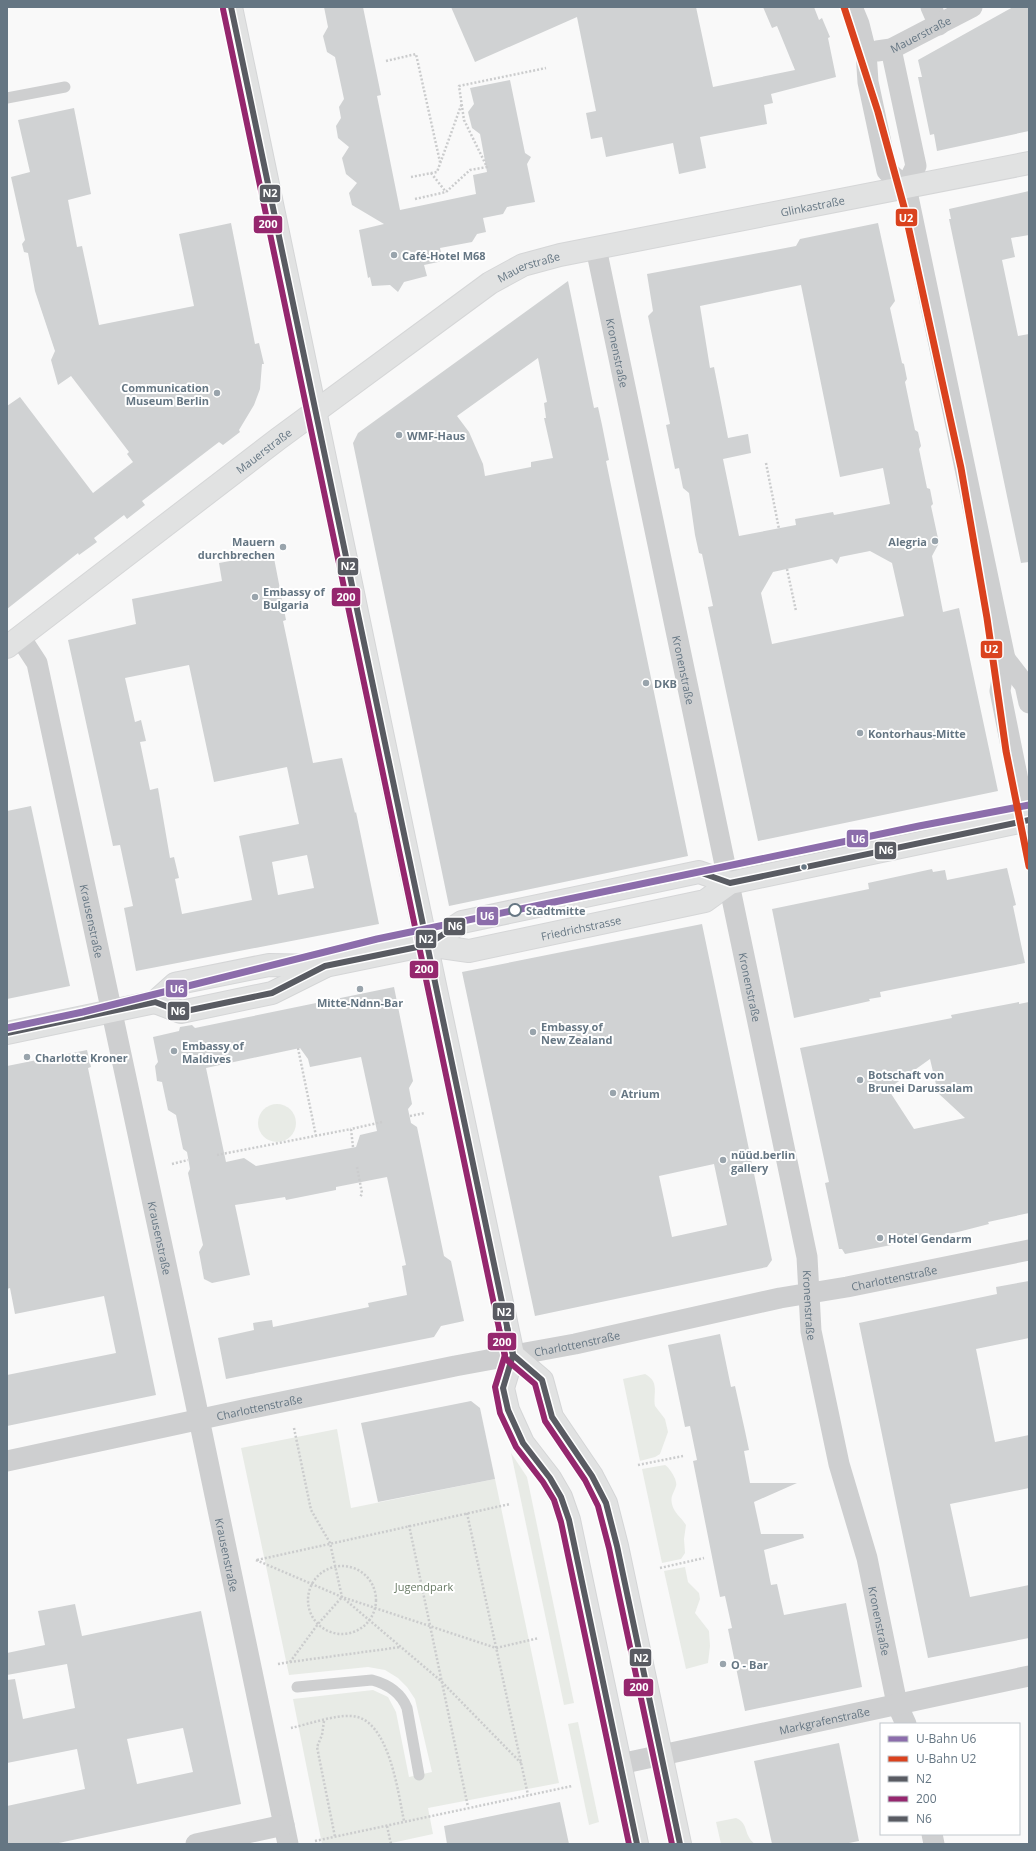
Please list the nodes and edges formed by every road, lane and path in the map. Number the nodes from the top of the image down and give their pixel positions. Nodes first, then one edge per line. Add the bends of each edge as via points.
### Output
1 (231, 7) edge
2 (852, 7) edge
3 (972, 7) edge
4 (935, 16) edge
5 (891, 49) junction
6 (866, 52) junction
7 (386, 61) dead end
8 (546, 68) dead end
9 (65, 87) dead end
10 (7, 98) edge
11 (462, 103) junction
12 (440, 162) junction
13 (1029, 163) edge
14 (431, 173) junction
15 (411, 177) dead end
16 (906, 187) junction
17 (446, 192) junction
18 (415, 198) dead end
19 (596, 248) junction
20 (315, 411) junction
21 (766, 463) dead end
22 (779, 529) dead end
23 (787, 569) dead end
24 (796, 611) dead end
25 (14, 642) edge
26 (1005, 659) junction
27 (1029, 703) edge
28 (1028, 825) edge
29 (730, 883) junction
30 (427, 945) junction
31 (325, 966) junction
32 (155, 1002) junction
33 (112, 1012) junction
34 (7, 1033) edge
35 (298, 1048) dead end
36 (425, 1113) dead end
37 (410, 1116) dead end
38 (382, 1122) dead end
39 (351, 1130) junction
40 (316, 1136) junction
41 (354, 1147) dead end
42 (217, 1155) dead end
43 (188, 1160) dead end
44 (172, 1164) dead end
45 (357, 1167) dead end
46 (360, 1198) dead end
47 (1029, 1250) edge
48 (809, 1293) junction
49 (513, 1355) junction
50 (199, 1420) junction
51 (294, 1428) dead end
52 (683, 1456) dead end
53 (7, 1461) edge
54 (638, 1465) dead end
55 (510, 1504) dead end
56 (467, 1512) junction
57 (408, 1525) junction
58 (330, 1543) junction
59 (704, 1558) dead end
60 (335, 1567) junction
61 (660, 1568) dead end
62 (312, 1585) junction
63 (342, 1597) junction
64 (374, 1608) junction
65 (369, 1620) junction
66 (318, 1624) junction
67 (430, 1627) junction
68 (540, 1638) dead end
69 (401, 1647) junction
70 (496, 1648) junction
71 (290, 1662) junction
72 (278, 1664) dead end
73 (1029, 1676) edge
74 (441, 1681) junction
75 (297, 1687) dead end
76 (897, 1704) junction
77 (324, 1721) junction
78 (906, 1723) edge
79 (291, 1728) dead end
80 (661, 1754) junction
81 (521, 1763) junction
82 (620, 1764) junction
83 (420, 1775) dead end
84 (572, 1786) dead end
85 (528, 1795) junction
86 (468, 1807) junction
87 (404, 1822) junction
88 (387, 1826) junction
89 (286, 1834) edge
90 (336, 1837) junction
91 (315, 1841) dead end
92 (196, 1844) edge
93 (391, 1844) edge
94 (637, 1844) edge
95 (680, 1844) edge

1 - 20 street
2 - 6 street
3 - 4 street, Mauerstraße
4 - 5 street, Mauerstraße
5 - 6 street, Mauerstraße
5 - 16 street via 916,166
6 - 16 street via 868,82 887,171
7 - 12 path via 416,54
8 - 11 path via 459,86
9 - 10 lane
11 - 12 path
11 - 17 path via 464,120 487,167 470,170
12 - 14 path via 437,172
13 - 16 street, Glinkastraße
14 - 15 path
14 - 17 path
16 - 19 street, Glinkastraße
16 - 26 street
17 - 18 path
19 - 20 street, Mauerstraße via 533,262 501,276
19 - 29 street, Kronenstraße
20 - 25 street, Mauerstraße
20 - 30 street
21 - 22 path
23 - 24 path
25 - 33 street, Krausenstraße via 37,664
26 - 27 street via 1025,685
26 - 28 street via 1000,691
28 - 29 street, Friedrichstrasse
29 - 30 street, Friedrichstrasse via 705,901 469,950
29 - 30 street, Friedrichstrasse via 699,872 462,922
29 - 48 street, Kronenstraße via 807,1257
30 - 31 street, Friedrichstrasse
30 - 49 street
31 - 32 street, Friedrichstrasse via 269,965 179,983
31 - 32 street, Friedrichstrasse via 272,993 181,1012
32 - 33 street, Friedrichstrasse
33 - 34 street, Friedrichstrasse
33 - 50 street, Krausenstraße
35 - 40 path
36 - 37 path
38 - 39 path
39 - 40 path
39 - 41 path
40 - 42 path
43 - 44 path
45 - 46 path via 362,1193
47 - 48 street, Charlottenstraße
48 - 49 street, Charlottenstraße
48 - 76 street, Kronenstraße via 812,1332 839,1464 867,1558
49 - 50 street, Charlottenstraße
49 - 80 street via 542,1380 552,1417 592,1476 606,1503
49 - 82 street via 503,1388 508,1410 523,1443 561,1497 569,1520
50 - 53 street, Charlottenstraße
50 - 89 street, Krausenstraße
51 - 58 path via 312,1510
52 - 54 path
55 - 56 path
56 - 57 path
56 - 70 path
57 - 58 path
57 - 67 path
58 - 60 path
58 - 62 path via 256,1560
59 - 61 path
60 - 62 path via 317,1576
60 - 63 path
60 - 64 path via 346,1566 366,1576 376,1597
62 - 63 path
62 - 66 path via 308,1602
63 - 64 path
63 - 65 path
63 - 66 path
64 - 65 path
64 - 67 path
65 - 66 path via 356,1630 341,1634 331,1632
65 - 69 path
66 - 71 path
67 - 70 path
67 - 74 path
68 - 70 path
69 - 71 path
69 - 74 path
70 - 81 path
71 - 72 path
73 - 76 street, Markgrafenstraße
74 - 81 path
74 - 86 path
75 - 83 lane via 372,1680 383,1683 404,1701 407,1708
76 - 78 street, Kronenstraße
76 - 80 street, Markgrafenstraße
77 - 79 path
77 - 87 path via 350,1716 362,1717 373,1727 384,1742 391,1762
77 - 90 path via 317,1747
80 - 82 street, Markgrafenstraße
80 - 95 street
81 - 85 path
82 - 94 street
84 - 85 path
85 - 86 path
86 - 87 path
87 - 88 path
88 - 90 path
88 - 93 path
89 - 92 street
90 - 91 path

